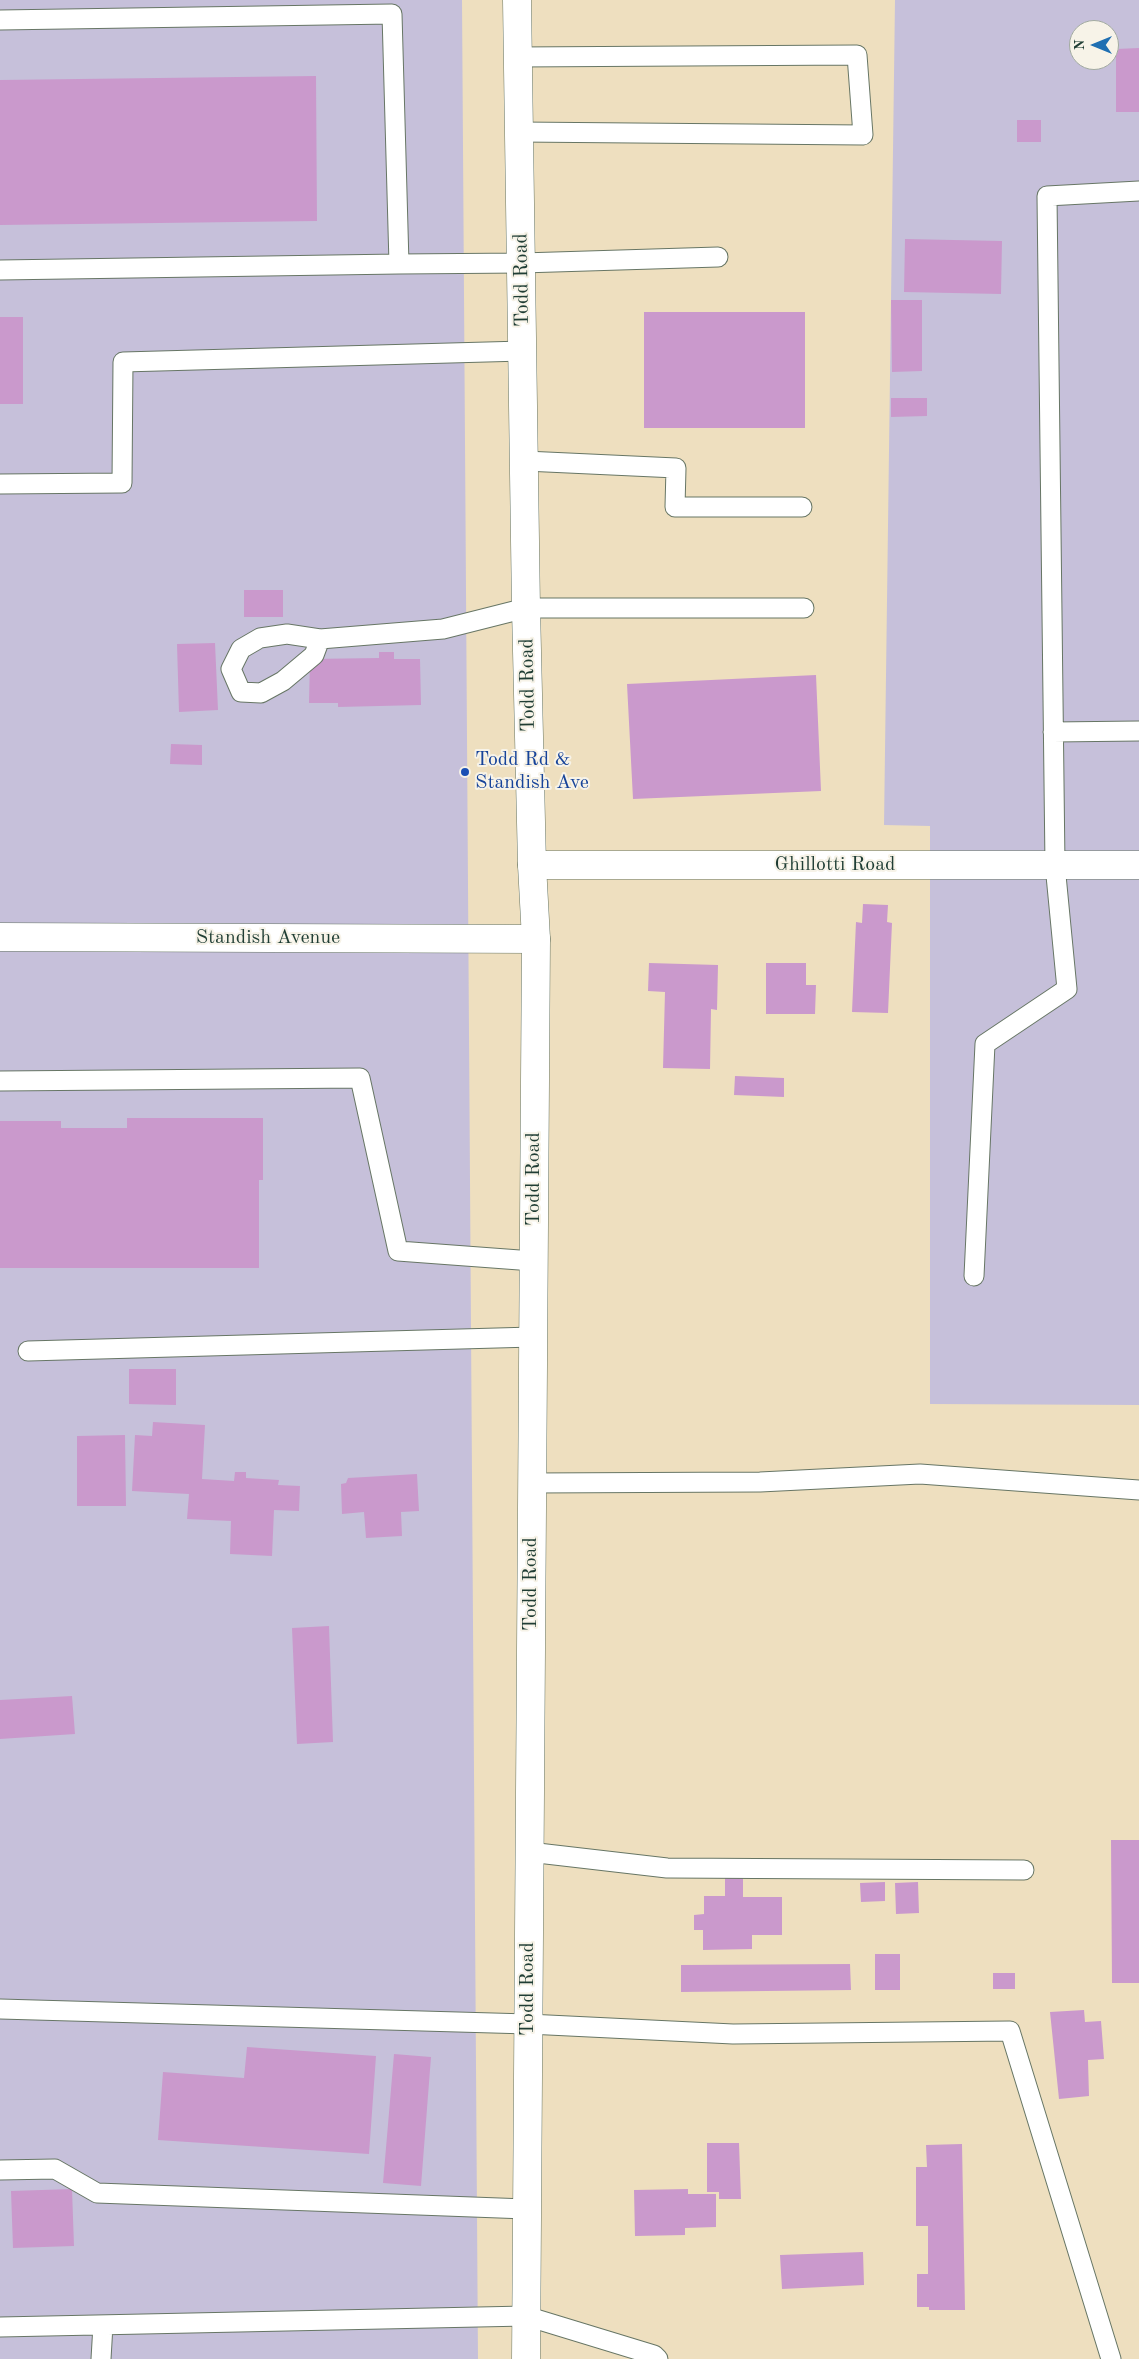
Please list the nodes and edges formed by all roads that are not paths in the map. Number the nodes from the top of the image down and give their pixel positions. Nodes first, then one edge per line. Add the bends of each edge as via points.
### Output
1 (517, 0) edge
2 (0, 20) edge
3 (518, 57) junction
4 (519, 132) junction
5 (1139, 191) edge
6 (718, 257) dead end
7 (399, 264) junction
8 (522, 264) junction
9 (0, 270) edge
10 (523, 351) junction
11 (525, 462) junction
12 (0, 484) edge
13 (802, 507) dead end
14 (526, 608) junction
15 (804, 608) dead end
16 (320, 640) dead end
17 (1139, 731) edge
18 (1053, 732) junction
19 (532, 865) junction
20 (1054, 865) junction
21 (1139, 865) edge
22 (0, 938) edge
23 (536, 939) junction
24 (0, 1081) edge
25 (534, 1261) junction
26 (974, 1276) dead end
27 (533, 1337) junction
28 (28, 1351) dead end
29 (532, 1482) junction
30 (1139, 1490) edge
31 (529, 1852) junction
32 (1024, 1870) dead end
33 (0, 2009) edge
34 (528, 2024) junction
35 (0, 2170) edge
36 (526, 2209) junction
37 (526, 2316) junction
38 (103, 2325) junction
39 (0, 2327) edge
40 (101, 2359) edge
41 (526, 2359) edge
42 (658, 2359) edge
43 (1111, 2359) edge

1 - 3 main road, Todd Road
2 - 7 lane via 392,14
3 - 4 main road, Todd Road
3 - 4 lane via 858,55 863,134
4 - 8 main road, Todd Road
5 - 18 lane via 1047,196
6 - 8 lane
7 - 8 lane
7 - 9 lane
8 - 10 main road, Todd Road
10 - 11 main road, Todd Road
10 - 12 lane via 123,362 122,482
11 - 13 lane via 676,468 675,507
11 - 14 main road, Todd Road
14 - 15 lane
14 - 16 lane via 443,629
14 - 19 main road, Todd Road
17 - 18 lane
18 - 20 lane
19 - 20 main road, Ghillotti Road
19 - 23 main road, Todd Road
20 - 21 main road, Ghillotti Road
20 - 26 lane via 1067,989 985,1044
22 - 23 main road, Standish Avenue
23 - 25 main road, Todd Road
24 - 25 lane via 360,1078 398,1251
25 - 27 main road, Todd Road
27 - 28 lane
27 - 29 main road, Todd Road
29 - 30 lane via 760,1482 920,1474
29 - 31 main road, Todd Road
31 - 32 lane via 667,1868
31 - 34 main road, Todd Road
33 - 34 lane
34 - 36 main road, Todd Road
34 - 43 lane via 733,2034 1010,2031
35 - 36 lane via 55,2169 97,2193
36 - 37 main road, Todd Road
37 - 38 lane
37 - 41 main road, Todd Road
37 - 42 lane via 654,2355
38 - 39 lane
38 - 40 lane

